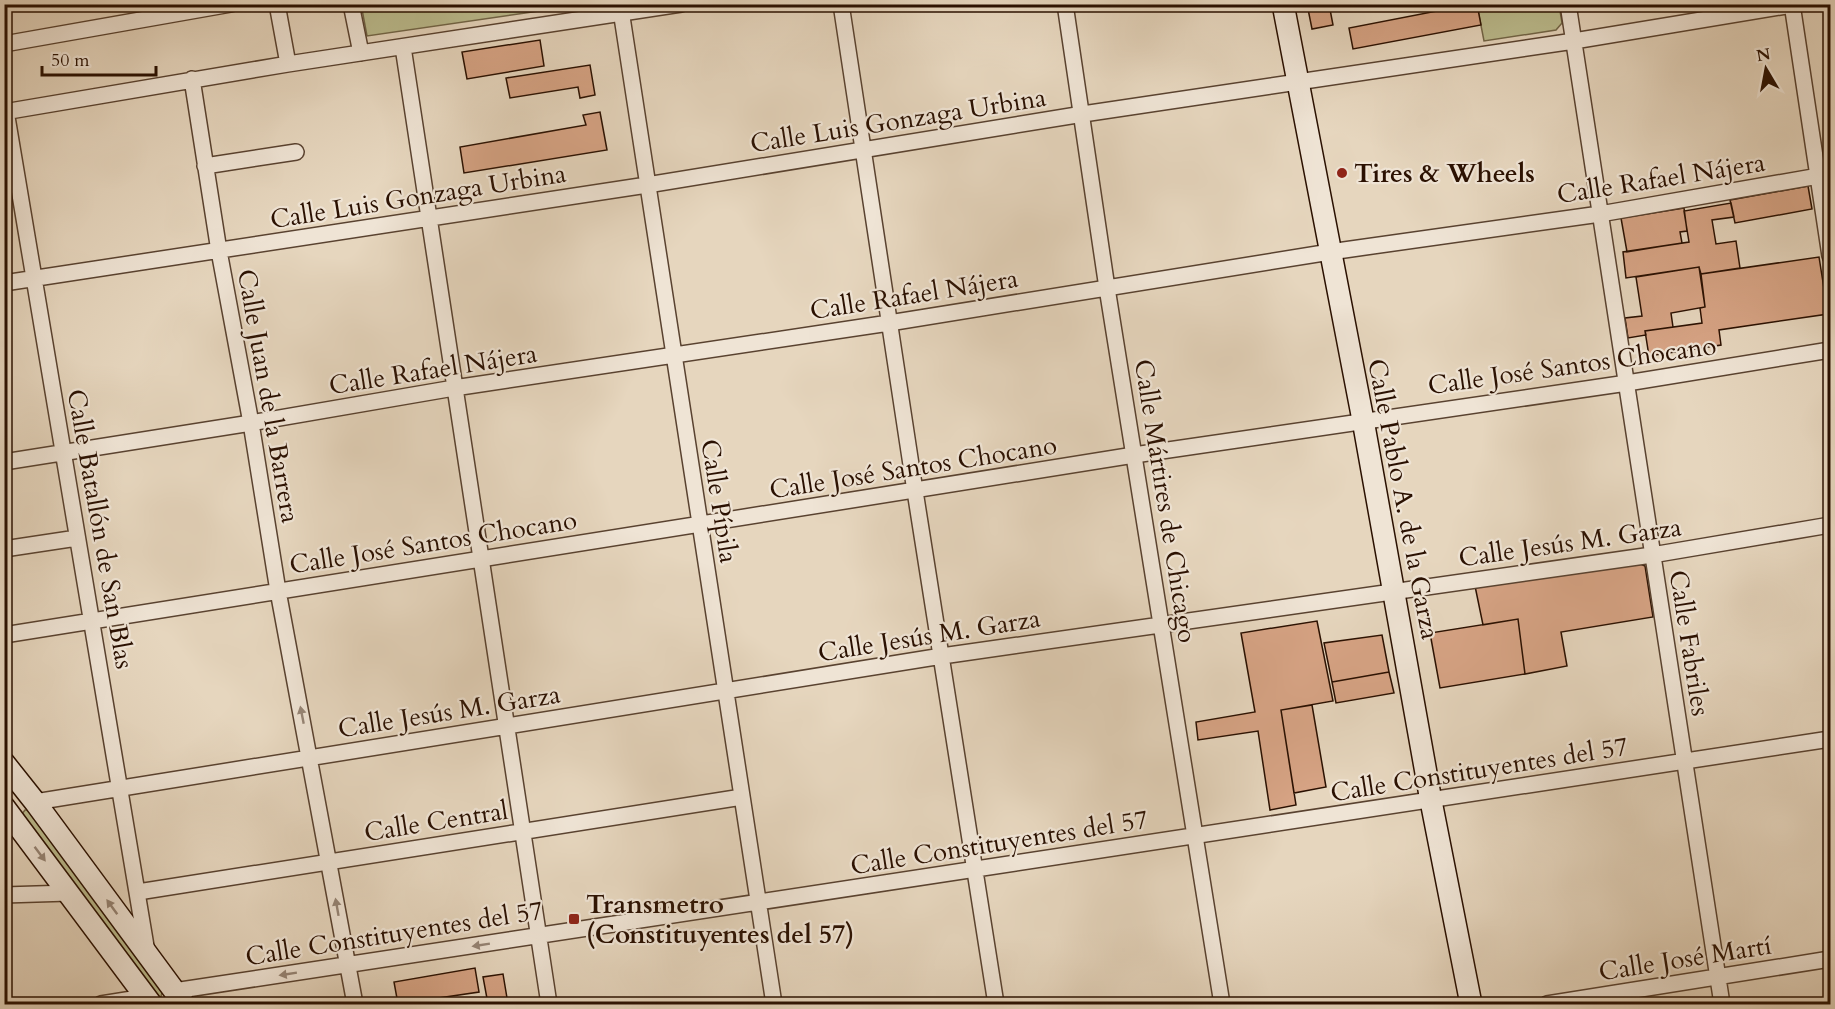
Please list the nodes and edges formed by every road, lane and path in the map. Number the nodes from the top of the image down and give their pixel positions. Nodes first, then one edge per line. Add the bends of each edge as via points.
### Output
1 (231, 4) edge
2 (277, 4) edge
3 (351, 4) edge
4 (681, 4) edge
5 (841, 4) edge
6 (1065, 4) edge
7 (1283, 4) edge
8 (1568, 4) edge
9 (1794, 5) edge
10 (620, 10) edge
11 (1574, 41) junction
12 (4, 44) edge
13 (403, 47) junction
14 (361, 53) junction
15 (288, 64) junction
16 (192, 80) junction
17 (1298, 81) junction
18 (5, 112) edge
19 (1083, 114) junction
20 (864, 149) junction
21 (296, 152) dead end
22 (206, 166) junction
23 (1824, 175) edge
24 (647, 185) junction
25 (1600, 214) junction
26 (429, 218) junction
27 (219, 251) junction
28 (1330, 252) junction
29 (1830, 256) edge
30 (34, 279) junction
31 (4, 283) edge
32 (1107, 288) junction
33 (889, 323) junction
34 (1830, 350) edge
35 (673, 356) junction
36 (1627, 382) junction
37 (454, 388) junction
38 (1363, 420) junction
39 (251, 423) junction
40 (63, 453) junction
41 (1134, 455) junction
42 (4, 462) edge
43 (915, 492) junction
44 (1830, 525) edge
45 (699, 526) junction
46 (77, 538) junction
47 (4, 549) edge
48 (1652, 555) junction
49 (480, 559) junction
50 (278, 591) junction
51 (1395, 592) junction
52 (92, 620) junction
53 (1162, 626) junction
54 (4, 635) edge
55 (942, 656) junction
56 (725, 691) junction
57 (507, 726) junction
58 (1830, 739) edge
59 (309, 756) junction
60 (1684, 762) junction
61 (4, 763) edge
62 (121, 787) junction
63 (742, 797) junction
64 (1431, 801) junction
65 (35, 802) junction
66 (4, 807) edge
67 (523, 832) junction
68 (1196, 837) junction
69 (329, 861) junction
70 (975, 870) junction
71 (138, 892) junction
72 (69, 893) junction
73 (4, 895) edge
74 (758, 903) junction
75 (539, 936) junction
76 (148, 956) junction
77 (1830, 959) edge
78 (348, 965) junction
79 (1718, 976) junction
80 (175, 1000) edge
81 (148, 1001) edge
82 (101, 1005) edge
83 (355, 1005) edge
84 (549, 1005) edge
85 (774, 1005) edge
86 (996, 1005) edge
87 (1222, 1005) edge
88 (1472, 1005) edge
89 (1547, 1005) edge
90 (1722, 1005) edge

1 - 12 street
2 - 15 street
3 - 14 street
4 - 10 street
5 - 20 street
6 - 19 street, Calle Mártires de Chicago
7 - 17 street, Calle Pablo A. de la Garza
8 - 11 street, Calle Fabriles
9 - 11 street, Calle Luis Gonzaga Urbina
9 - 23 street
10 - 13 street
10 - 24 street, Calle Pípila
11 - 17 street, Calle Luis Gonzaga Urbina
11 - 25 street, Calle Fabriles
13 - 14 street
13 - 26 street
14 - 15 street
15 - 16 street
16 - 18 street
16 - 22 street, Calle Juan de la Barrera
17 - 19 street, Calle Luis Gonzaga Urbina
17 - 28 street, Calle Pablo A. de la Garza
18 - 30 street, Calle Batallón de San Blas
19 - 20 street, Calle Luis Gonzaga Urbina
19 - 32 street, Calle Mártires de Chicago
20 - 24 street, Calle Luis Gonzaga Urbina
20 - 33 street
21 - 22 street
22 - 27 street, Calle Juan de la Barrera
23 - 25 street, Calle Rafael Nájera
23 - 29 street
24 - 26 street, Calle Luis Gonzaga Urbina
24 - 35 street, Calle Pípila
25 - 28 street, Calle Rafael Nájera
25 - 36 street, Calle Fabriles
26 - 27 street, Calle Luis Gonzaga Urbina
26 - 37 street
27 - 30 street, Calle Luis Gonzaga Urbina
27 - 39 street, Calle Juan de la Barrera
28 - 32 street, Calle Rafael Nájera
28 - 38 street, Calle Pablo A. de la Garza
30 - 31 street, Calle Luis Gonzaga Urbina
30 - 40 street, Calle Batallón de San Blas
32 - 33 street, Calle Rafael Nájera
32 - 41 street, Calle Mártires de Chicago
33 - 35 street, Calle Rafael Nájera
33 - 43 street
34 - 36 street, Calle José Santos Chocano
35 - 37 street, Calle Rafael Nájera
35 - 45 street, Calle Pípila
36 - 38 street, Calle José Santos Chocano
36 - 48 street, Calle Fabriles
37 - 39 street, Calle Rafael Nájera
37 - 49 street
38 - 41 street, Calle José Santos Chocano
38 - 51 street, Calle Pablo A. de la Garza
39 - 40 street, Calle Rafael Nájera
39 - 50 street, Calle Juan de la Barrera
40 - 42 street, Calle Rafael Nájera
40 - 46 street, Calle Batallón de San Blas
41 - 43 street, Calle José Santos Chocano
41 - 53 street, Calle Mártires de Chicago
43 - 45 street, Calle José Santos Chocano
43 - 55 street
44 - 48 street, Calle Jesús M. Garza
45 - 49 street, Calle José Santos Chocano
45 - 56 street, Calle Pípila
46 - 47 street
46 - 52 street, Calle Batallón de San Blas
48 - 51 street, Calle Jesús M. Garza
48 - 60 street, Calle Fabriles
49 - 50 street, Calle José Santos Chocano
49 - 57 street
50 - 52 street, Calle José Santos Chocano
59 -> 50 street, Calle Juan de la Barrera
51 - 53 street, Calle Jesús M. Garza
51 - 64 street, Calle Pablo A. de la Garza
52 - 54 street, Calle José Santos Chocano
52 - 62 street, Calle Batallón de San Blas
53 - 55 street, Calle Jesús M. Garza
53 - 68 street, Calle Mártires de Chicago
55 - 56 street, Calle Jesús M. Garza
55 - 70 street
56 - 57 street, Calle Jesús M. Garza
56 - 63 street, Calle Pípila
57 - 59 street, Calle Jesús M. Garza
57 - 67 street
58 - 60 street, Calle Constituyentes del 57
59 - 62 street, Calle Jesús M. Garza
59 - 69 street, Calle Juan de la Barrera
60 - 64 street, Calle Constituyentes del 57
60 - 79 street, Calle Fabriles
61 - 65 street
62 - 65 street, Calle Jesús M. Garza
62 - 71 street, Calle Batallón de San Blas
63 - 67 street, Calle Central
63 - 74 street, Calle Pípila
64 - 68 street, Calle Constituyentes del 57
64 - 88 street, Calle Pablo A. de la Garza
76 -> 65 street
66 -> 72 street
67 - 69 street, Calle Central
67 - 75 street
68 - 70 street, Calle Constituyentes del 57
68 - 87 street, Calle Mártires de Chicago
69 - 71 street, Calle Central
78 -> 69 street, Calle Juan de la Barrera
70 - 74 street, Calle Constituyentes del 57
70 - 86 street
71 - 76 street, Calle Batallón de San Blas
72 - 73 street
72 - 81 street
74 - 75 street, Calle Constituyentes del 57
74 - 85 street, Calle Pípila
75 -> 78 street, Calle Constituyentes del 57
75 - 84 street
76 - 80 street
77 - 79 street, Calle José Martí
78 -> 80 street, Calle Constituyentes del 57
78 - 83 street, Calle Juan de la Barrera
79 - 89 street, Calle José Martí
79 - 90 street, Calle Fabriles
81 - 82 street

